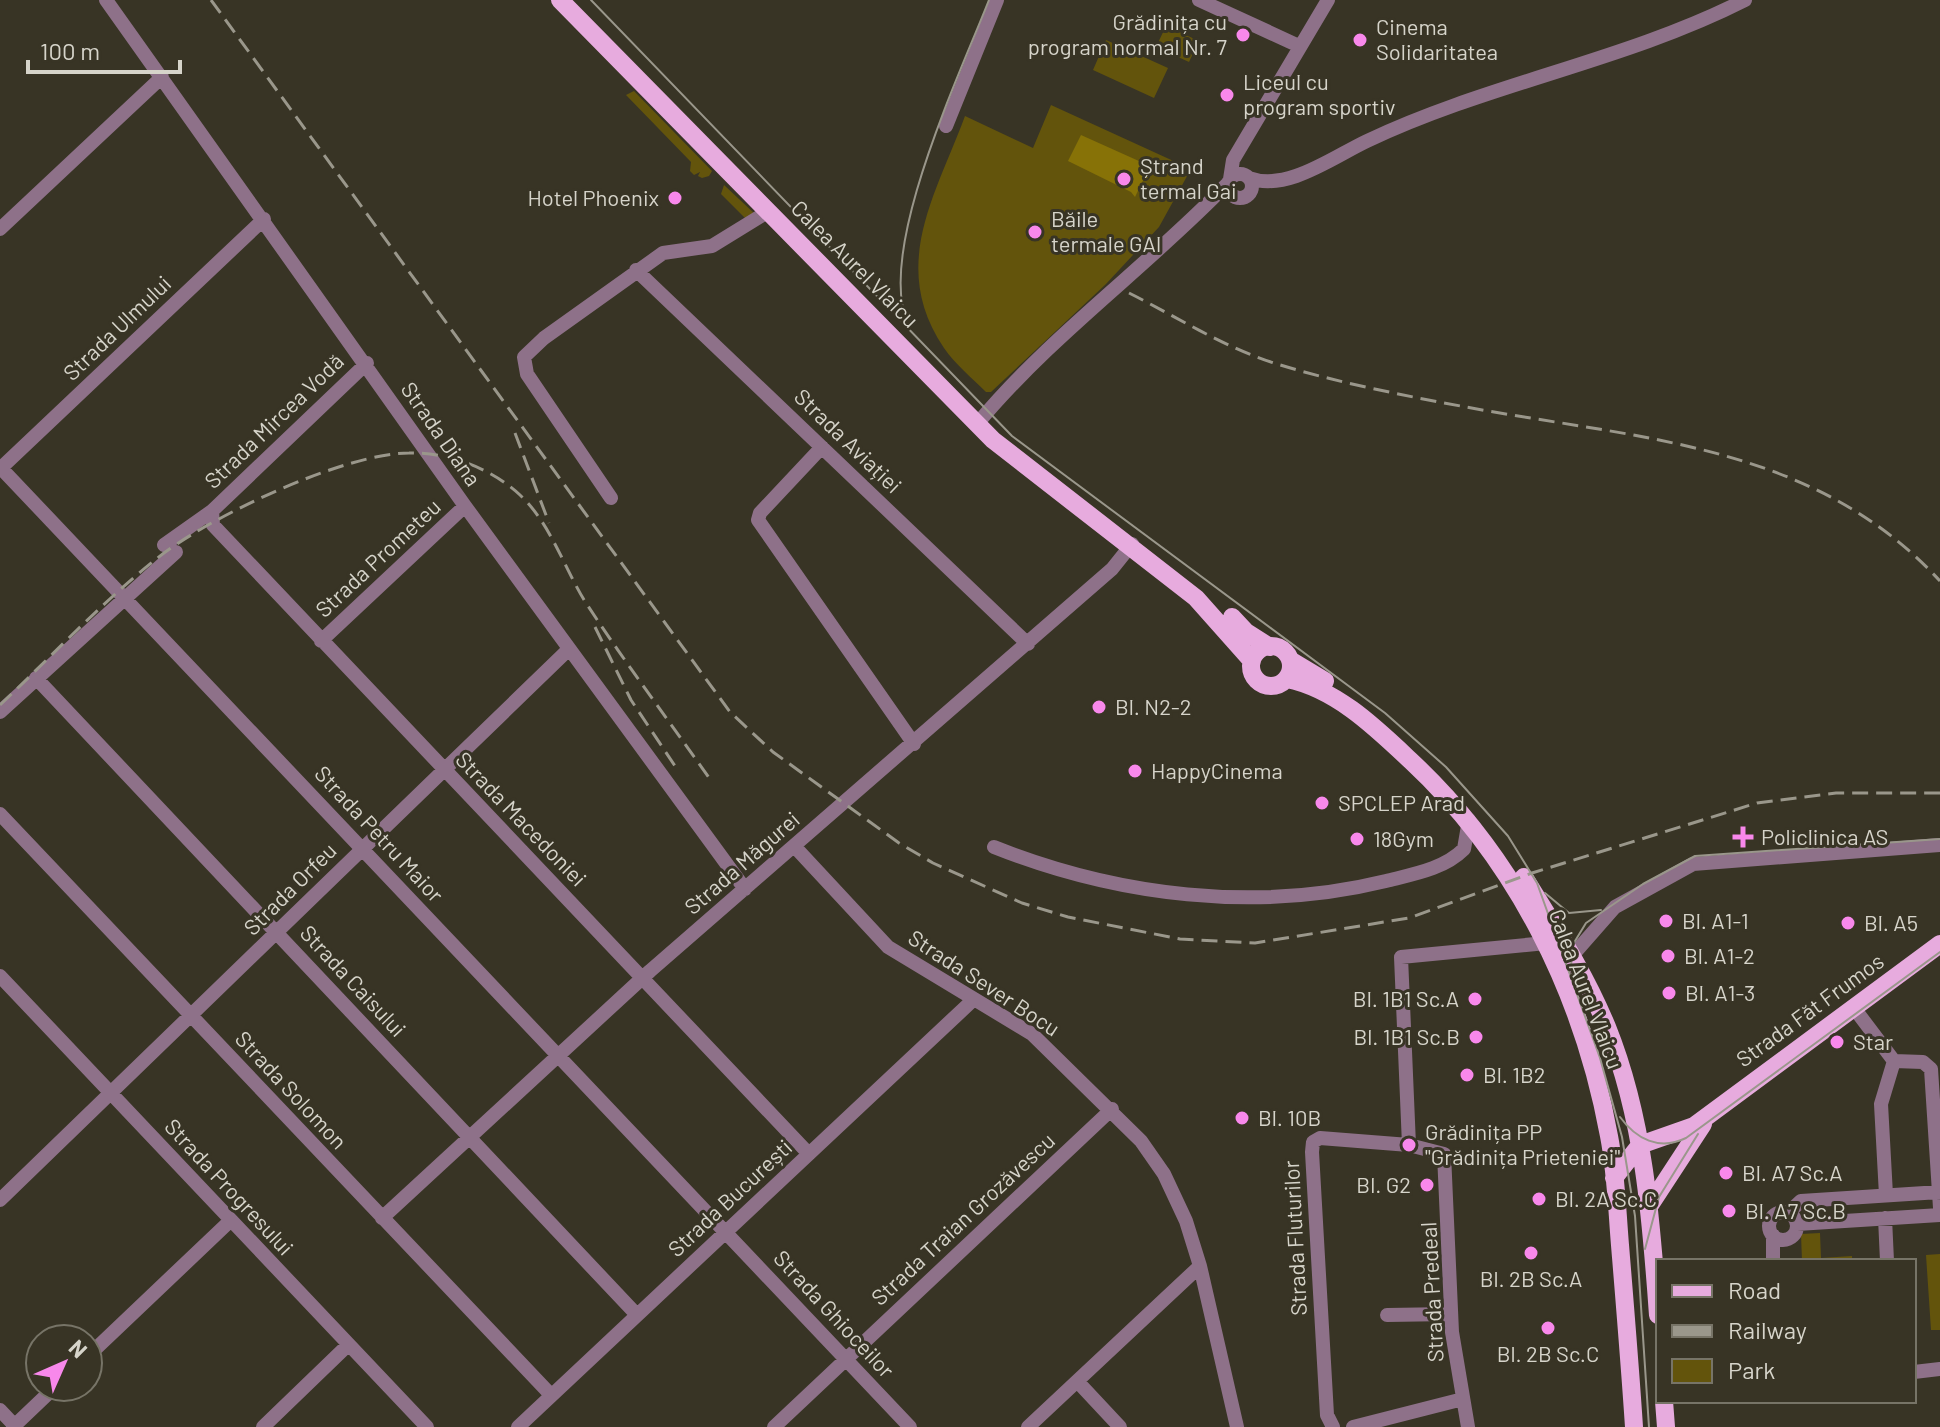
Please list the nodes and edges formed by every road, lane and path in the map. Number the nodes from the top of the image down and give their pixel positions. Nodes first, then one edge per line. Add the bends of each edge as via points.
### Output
1 (106, 0) edge
2 (560, 0) edge
3 (997, 0) edge
4 (1199, 0) edge
5 (1328, 0) edge
6 (1745, 0) edge
7 (1299, 46) junction
8 (162, 77) junction
9 (946, 126) dead end
10 (1240, 150) junction
11 (1248, 177) junction
12 (1229, 181) junction
13 (1277, 184) junction
14 (1243, 196) junction
15 (769, 211) junction
16 (1196, 217) junction
17 (264, 219) junction
18 (0, 229) edge
19 (636, 270) junction
20 (367, 363) junction
21 (977, 424) junction
22 (822, 447) junction
23 (0, 468) edge
24 (611, 498) dead end
25 (465, 506) junction
26 (212, 511) junction
27 (1132, 544) junction
28 (122, 597) junction
29 (321, 641) junction
30 (1028, 644) junction
31 (1270, 647) junction
32 (569, 649) junction
33 (1252, 661) junction
34 (1288, 669) junction
35 (36, 678) junction
36 (0, 712) edge
37 (914, 744) junction
38 (443, 769) junction
39 (0, 814) edge
40 (1469, 820) junction
41 (1940, 845) edge
42 (795, 847) junction
43 (994, 847) dead end
44 (362, 848) junction
45 (1464, 849) junction
46 (1493, 850) junction
47 (745, 889) junction
48 (277, 933) junction
49 (1546, 943) junction
50 (1940, 944) edge
51 (1572, 956) junction
52 (0, 976) edge
53 (642, 978) junction
54 (973, 1000) junction
55 (1854, 1008) junction
56 (191, 1016) junction
57 (558, 1056) junction
58 (1894, 1061) junction
59 (111, 1094) junction
60 (1112, 1109) junction
61 (1709, 1115) junction
62 (469, 1137) junction
63 (1409, 1145) junction
64 (1640, 1145) junction
65 (809, 1154) junction
66 (1444, 1154) joint
67 (1614, 1178) junction
68 (1940, 1192) edge
69 (1886, 1195) junction
70 (0, 1200) edge
71 (1650, 1205) junction
72 (1940, 1208) edge
73 (1940, 1215) edge
74 (382, 1218) junction
75 (1885, 1218) junction
76 (1792, 1219) junction
77 (230, 1221) junction
78 (726, 1232) junction
79 (1773, 1235) junction
80 (1773, 1259) edge
81 (1887, 1259) edge
82 (1200, 1266) junction
83 (1656, 1288) edge
84 (1450, 1314) junction
85 (637, 1315) junction
86 (1387, 1315) dead end
87 (104, 1341) edge
88 (348, 1345) junction
89 (846, 1359) junction
90 (1940, 1369) edge
91 (1916, 1372) edge
92 (1077, 1381) junction
93 (551, 1395) junction
94 (1463, 1399) junction
95 (39, 1403) edge
96 (1664, 1403) edge
97 (0, 1410) edge
98 (15, 1426) edge
99 (263, 1427) edge
100 (427, 1427) edge
101 (518, 1427) edge
102 (774, 1427) edge
103 (910, 1427) edge
104 (1028, 1427) edge
105 (1120, 1427) edge
106 (1237, 1427) edge
107 (1333, 1427) edge
108 (1353, 1427) edge
109 (1468, 1427) edge
110 (1634, 1427) edge
111 (1666, 1427) edge

1 - 8 street, Strada Diana
2 - 15 main road, Calea Aurel Vlaicu
3 - 9 street
4 - 7 street
5 - 7 street
6 - 13 street via 1688,27 1382,134
7 - 10 street
8 - 17 street, Strada Diana
8 - 18 street
10 - 11 street
10 - 12 street
11 - 12 street via 1237,174
11 - 13 street
11 - 14 street via 1252,186
12 - 14 street via 1229,192
12 - 16 street
13 - 14 street
14 - 16 street
15 - 19 street via 712,246 669,251
15 - 21 main road, Calea Aurel Vlaicu
16 - 21 street via 1044,350
17 - 20 street, Strada Diana
17 - 23 street, Strada Ulmului
19 - 22 street, Strada Aviației
19 - 24 street via 544,338 524,357 523,365
20 - 25 street, Strada Diana
20 - 26 street, Strada Mircea Vodă
21 - 27 main road, Calea Aurel Vlaicu
22 - 30 street, Strada Aviației
22 - 37 street via 758,520
23 - 28 street, Strada Petru Maior
25 - 29 street, Strada Prometeu
25 - 32 street, Strada Diana
26 - 28 street, Strada Mircea Vodă
26 - 29 street, Strada Macedoniei via 213,525
27 - 30 street, Strada Măgurei via 1112,569
27 - 31 main road, Calea Aurel Vlaicu via 1190,579 1246,632
27 - 33 main road, Calea Aurel Vlaicu via 1206,606
28 - 35 street
28 - 44 street, Strada Petru Maior
29 - 38 street, Strada Macedoniei
30 - 37 street, Strada Măgurei
31 - 33 main road
31 - 34 main road, Calea Aurel Vlaicu via 1284,651
32 - 38 street, Strada Orfeu
32 - 47 street, Strada Diana
33 - 34 main road, Calea Aurel Vlaicu via 1253,676 1261,683 1275,686
34 - 40 main road, Calea Aurel Vlaicu via 1342,703 1404,754
34 - 51 main road, Calea Aurel Vlaicu via 1367,709 1457,790 1500,841
35 - 36 street
35 - 48 street, Strada Caisului
37 - 42 street, Strada Măgurei
38 - 44 street, Strada Orfeu
38 - 53 street, Strada Macedoniei
39 - 56 street, Strada Solomon
40 - 45 street
40 - 46 main road, Calea Aurel Vlaicu
41 - 51 street via 1703,861 1608,912
42 - 47 street, Strada Măgurei
42 - 54 street, Strada Sever Bocu via 888,947
43 - 45 street via 1121,885 1255,897 1376,884 1444,864
44 - 48 street, Strada Orfeu
44 - 57 street, Strada Petru Maior
45 - 46 street
46 - 49 main road, Calea Aurel Vlaicu
47 - 53 street, Strada Măgurei
48 - 56 street, Strada Orfeu
48 - 62 street, Strada Caisului
49 - 63 street via 1401,957
49 - 67 main road, Calea Aurel Vlaicu via 1593,1067
50 - 55 main road, Strada Făt Frumos
51 - 64 main road, Calea Aurel Vlaicu via 1614,1047
52 - 59 street, Strada Progresului
53 - 57 street, Strada Măgurei
53 - 65 street, Strada Macedoniei
54 - 60 street, Strada Sever Bocu via 1032,1034
54 - 65 street, Strada București
55 - 58 street
55 - 61 main road, Strada Făt Frumos
56 - 59 street, Strada Orfeu
56 - 74 street, Strada Solomon
57 - 62 street, Strada Măgurei
57 - 78 street, Strada Petru Maior
58 - 68 street via 1923,1062 1931,1069
58 - 69 street via 1881,1104
59 - 70 street, Strada Orfeu
59 - 77 street, Strada Progresului
60 - 82 street, Strada Sever Bocu via 1164,1174
60 - 89 street, Strada Traian Grozăvescu
61 - 64 main road, Strada Făt Frumos via 1678,1134
61 - 71 main road, Strada Făt Frumos
62 - 74 street, Strada Măgurei
62 - 85 street, Strada Caisului
63 - 66 street, Strada Fluturilor
63 - 107 street, Strada Fluturilor via 1315,1140 1326,1401
64 - 67 main road
64 - 71 main road, Calea Aurel Vlaicu
65 - 78 street, Strada București
66 - 84 street, Strada Predeal
67 - 110 main road, Calea Aurel Vlaicu
68 - 69 street
68 - 72 street
69 - 76 street via 1801,1201
71 - 83 main road, Calea Aurel Vlaicu
73 - 75 street
74 - 93 street, Strada Solomon
75 - 76 street
75 - 81 street
76 - 79 street via 1789,1239
76 - 79 street via 1780,1213 1771,1219
77 - 87 street
77 - 88 street, Strada Progresului
78 - 85 street, Strada București
78 - 89 street, Strada Ghioceilor
79 - 80 street
82 - 92 street
82 - 106 street, Strada Sever Bocu
84 - 86 street
84 - 94 street, Strada Predeal
85 - 93 street, Strada București
88 - 99 street
88 - 100 street, Strada Progresului
89 - 102 street, Strada Traian Grozăvescu
89 - 103 street, Strada Ghioceilor
90 - 91 street
92 - 104 street
92 - 105 street
93 - 101 street, Strada București
94 - 108 street
94 - 109 street, Strada Predeal
95 - 98 street
96 - 111 main road
97 - 98 street

